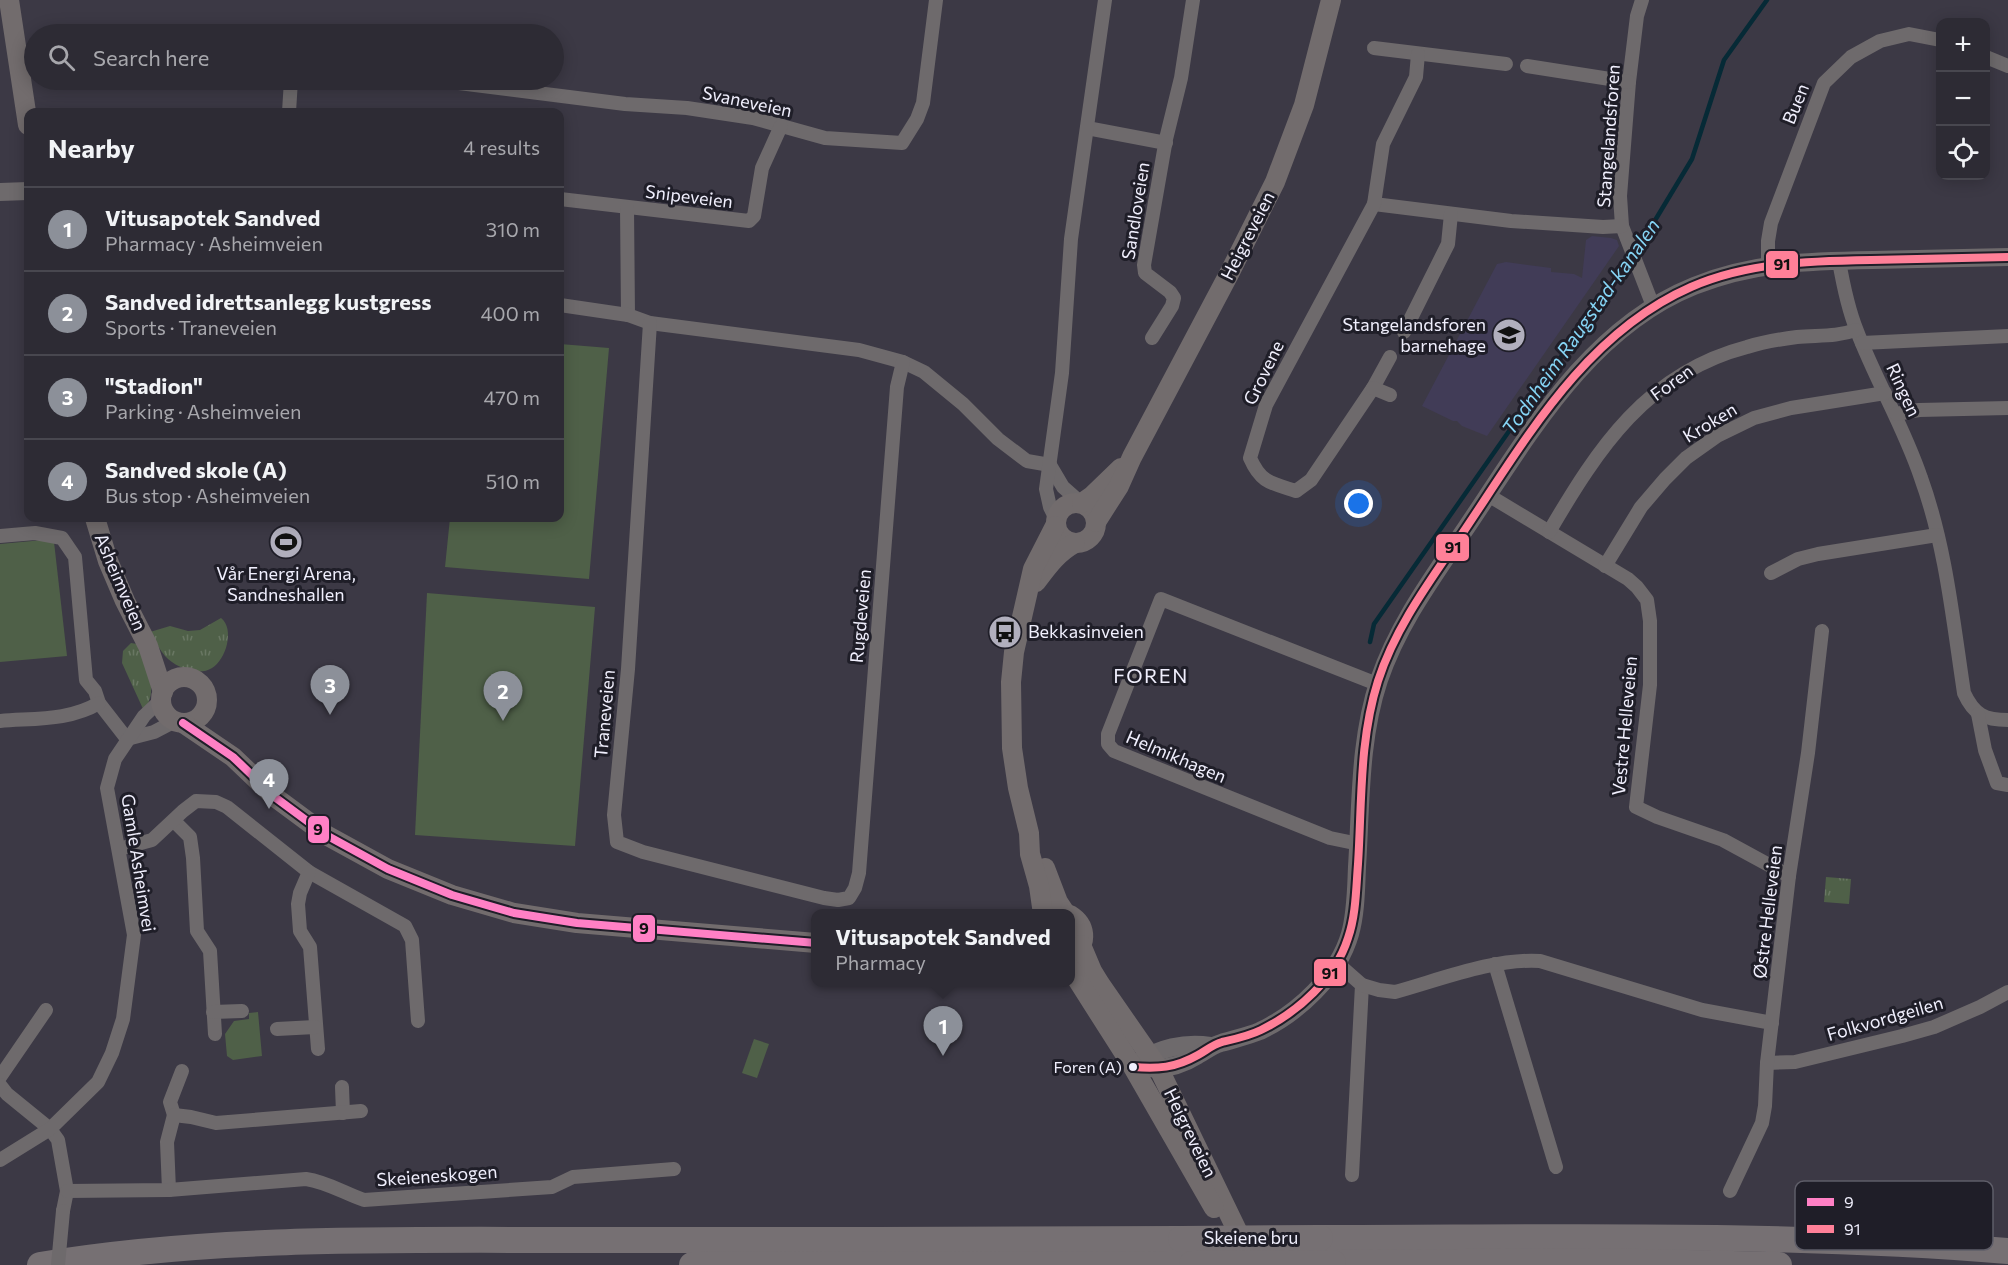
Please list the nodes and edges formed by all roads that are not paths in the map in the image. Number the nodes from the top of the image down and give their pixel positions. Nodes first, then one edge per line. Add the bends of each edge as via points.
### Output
1 (936, 0) edge
2 (1105, 0) edge
3 (1193, 0) edge
4 (1331, 0) edge
5 (1642, 0) edge
6 (7, 11) edge
7 (1936, 39) edge
8 (1374, 48) dead end
9 (1418, 54) junction
10 (1990, 59) edge
11 (1506, 64) dead end
12 (1527, 66) dead end
13 (2008, 66) edge
14 (1629, 82) junction
15 (290, 90) edge
16 (514, 90) edge
17 (25, 108) edge
18 (289, 108) edge
19 (781, 126) junction
20 (1087, 128) junction
21 (1166, 142) junction
22 (24, 191) edge
23 (0, 192) edge
24 (564, 199) edge
25 (1374, 204) junction
26 (627, 207) junction
27 (1451, 214) junction
28 (1622, 226) junction
29 (2008, 257) edge
30 (1839, 261) junction
31 (1768, 264) junction
32 (564, 306) edge
33 (1653, 306) junction
34 (628, 315) junction
35 (650, 323) junction
36 (1404, 332) dead end
37 (1859, 336) junction
38 (2008, 336) edge
39 (1152, 338) dead end
40 (1390, 357) dead end
41 (903, 362) junction
42 (1373, 388) junction
43 (1885, 393) junction
44 (1390, 395) dead end
45 (2008, 408) edge
46 (1896, 414) junction
47 (1132, 457) junction
48 (1050, 465) junction
49 (1488, 495) junction
50 (1081, 502) junction
51 (96, 522) edge
52 (1056, 522) junction
53 (1096, 522) junction
54 (1549, 532) junction
55 (1937, 535) junction
56 (0, 536) edge
57 (1075, 543) junction
58 (1605, 566) junction
59 (1771, 573) dead end
60 (1030, 588) junction
61 (1822, 631) dead end
62 (148, 646) junction
63 (179, 677) junction
64 (1377, 684) junction
65 (162, 696) junction
66 (99, 703) junction
67 (206, 709) junction
68 (1978, 714) junction
69 (2008, 720) edge
70 (0, 722) edge
71 (179, 722) junction
72 (127, 739) junction
73 (233, 757) junction
74 (2008, 785) edge
75 (174, 820) junction
76 (1029, 833) junction
77 (1359, 844) junction
78 (119, 849) junction
79 (309, 872) junction
80 (859, 873) joint
81 (1789, 876) junction
82 (1042, 909) edge
83 (1063, 909) edge
84 (1075, 919) edge
85 (811, 943) edge
86 (1076, 950) edge
87 (1337, 963) junction
88 (1495, 964) junction
89 (1075, 974) edge
90 (1362, 985) junction
91 (2008, 992) edge
92 (46, 1010) dead end
93 (242, 1011) dead end
94 (213, 1012) junction
95 (418, 1021) dead end
96 (1772, 1023) junction
97 (315, 1027) junction
98 (277, 1029) dead end
99 (215, 1034) dead end
100 (318, 1049) dead end
101 (1155, 1061) junction
102 (1767, 1064) junction
103 (1133, 1067) junction
104 (182, 1071) dead end
105 (0, 1077) edge
106 (0, 1085) edge
107 (342, 1087) dead end
108 (360, 1111) dead end
109 (342, 1113) junction
110 (174, 1115) junction
111 (50, 1129) junction
112 (0, 1160) edge
113 (1556, 1167) dead end
114 (674, 1169) dead end
115 (1352, 1175) dead end
116 (169, 1190) junction
117 (67, 1191) junction
118 (1730, 1191) dead end
119 (1795, 1241) edge
120 (1990, 1250) edge
121 (2008, 1251) edge
122 (1192, 1264) edge
123 (40, 1265) edge
124 (58, 1265) edge
125 (693, 1265) edge
126 (1252, 1265) edge
127 (1779, 1265) edge

1 - 19 street, Svaneveien via 923,103 902,143 825,138
2 - 20 street
3 - 21 street, Sandloveien
4 - 47 main road, Heigreveien via 1304,105 1275,182
5 - 14 street, Stangelandsforen
6 - 17 main road
7 - 31 street, Buen via 1909,34 1880,41 1851,57 1824,83 1771,223
8 - 9 street
9 - 11 street
9 - 25 street, Grovene via 1416,77 1383,144
10 - 13 street
12 - 14 street
14 - 28 street, Stangelandsforen via 1620,196
15 - 18 street
16 - 19 street, Svaneveien via 687,108
19 - 26 street, Snipeveien via 762,168 749,221
20 - 21 street, Sandloveien
20 - 48 street via 1071,239 1062,373
21 - 39 street, Sandloveien via 1144,265 1145,273 1174,298
22 - 23 street
24 - 26 street, Snipeveien
25 - 27 street
25 - 42 street, Grovene via 1266,405 1250,458 1256,472 1269,482 1296,491 1311,480
26 - 34 street
27 - 28 street
27 - 36 street via 1448,243
28 - 33 street, Stangelandsforen
29 - 30 street
30 - 31 street
30 - 37 street, Ringen
31 - 33 street via 1692,286
32 - 34 street
33 - 49 street via 1588,360 1560,392
34 - 35 street
35 - 41 street via 859,350
35 - 80 street, Traneveien via 628,669 614,815 617,842 643,852 838,900 849,898
37 - 38 street, Foren
37 - 43 street, Ringen
37 - 54 street, Foren via 1797,337 1748,346 1708,359 1682,374 1651,396 1615,432 1582,476
40 - 42 street, Grovene
41 - 48 street via 924,372 1027,461
41 - 80 street, Rugdeveien via 897,387
42 - 44 street
43 - 46 street, Ringen
43 - 58 street, Kroken via 1782,410 1717,436 1686,458 1659,486 1641,507
45 - 46 street
46 - 55 street, Ringen via 1922,479
47 - 50 main road, Heigreveien
47 - 53 main road, Heigreveien
48 - 50 street via 1063,487
48 - 52 street via 1046,489
49 - 54 street, Vestre Helleveien
49 - 64 street via 1405,619
50 - 52 main road, Heigreveien via 1064,506
50 - 53 main road via 1092,510
51 - 62 main road, Asheimveien via 108,561
52 - 57 main road via 1064,540
52 - 60 main road, Heigreveien via 1033,569
53 - 57 main road, Heigreveien via 1090,537
54 - 58 street, Vestre Helleveien
55 - 59 street via 1818,554
55 - 68 street, Ringen via 1964,693
56 - 66 street via 36,533 62,538 75,557 86,680
57 - 60 main road, Heigreveien via 1053,559
58 - 81 street, Vestre Helleveien via 1637,586 1647,600 1650,621 1650,685 1636,807 1723,840
60 - 76 main road, Heigreveien via 1014,652 1011,682 1018,788
61 - 81 street, Østre Helleveien
62 - 63 main road, Asheimveien
62 - 65 main road, Asheimveien
63 - 65 main road via 171,681
63 - 67 main road via 200,683 207,696
64 - 77 street via 1366,728
64 - 77 street, Helmikhagen via 1161,600 1108,734 1108,744 1114,751 1330,838
65 - 71 main road via 166,715
65 - 72 street, Gamle Asheimvei
66 - 70 street via 83,712
66 - 72 street
67 - 71 main road via 195,720
67 - 73 main road
68 - 69 street
68 - 74 street, Ringen via 1997,783
71 - 72 street
71 - 73 main road
72 - 78 street, Gamle Asheimvei via 115,759 107,788
73 - 85 main road via 276,798 359,855 419,883 481,904 577,923
75 - 78 street via 152,840
75 - 79 street via 196,801 216,802
75 - 94 street via 190,837 197,931 210,951
76 - 82 main road, Heigreveien
76 - 83 main road, Heigreveien
77 - 87 street via 1350,935
78 - 111 street, Gamle Asheimvei via 134,935 123,1019 98,1082
79 - 95 street via 405,926 412,940
79 - 97 street via 298,904 300,930 310,947
81 - 96 street, Østre Helleveien
84 - 86 main road, Heigreveien via 1083,938
86 - 101 main road, Heigreveien
87 - 90 street
87 - 101 street via 1316,989 1286,1015 1258,1032 1210,1046 1174,1066
88 - 90 street via 1395,992
88 - 96 street via 1540,961 1702,1010
88 - 113 street
89 - 103 main road, Heigreveien
90 - 115 street
91 - 102 street, Folkvordgeilen via 1934,1027 1795,1062
92 - 105 street
93 - 94 street
94 - 99 street
96 - 102 street, Østre Helleveien
97 - 98 street
97 - 100 street
101 - 103 street
101 - 126 main road, Heigreveien
102 - 118 street, Østre Helleveien via 1762,1123
103 - 126 main road, Heigreveien via 1219,1217
104 - 110 street via 170,1102
106 - 111 street
107 - 109 street
108 - 109 street
109 - 110 street via 216,1124
110 - 116 street via 167,1142
111 - 112 street, Gamle Asheimvei
111 - 117 street via 58,1140
114 - 116 street, Skeieneskogen via 573,1177 552,1187 364,1200 306,1179
116 - 117 street, Skeieneskogen
117 - 124 street, bridge
119 - 123 highway, Skeiene bru, bridge via 378,1240 204,1247
120 - 121 highway, Skeiene bru, bridge
122 - 125 highway, Skeiene bru
122 - 127 highway, Skeiene bru, bridge via 1596,1261

